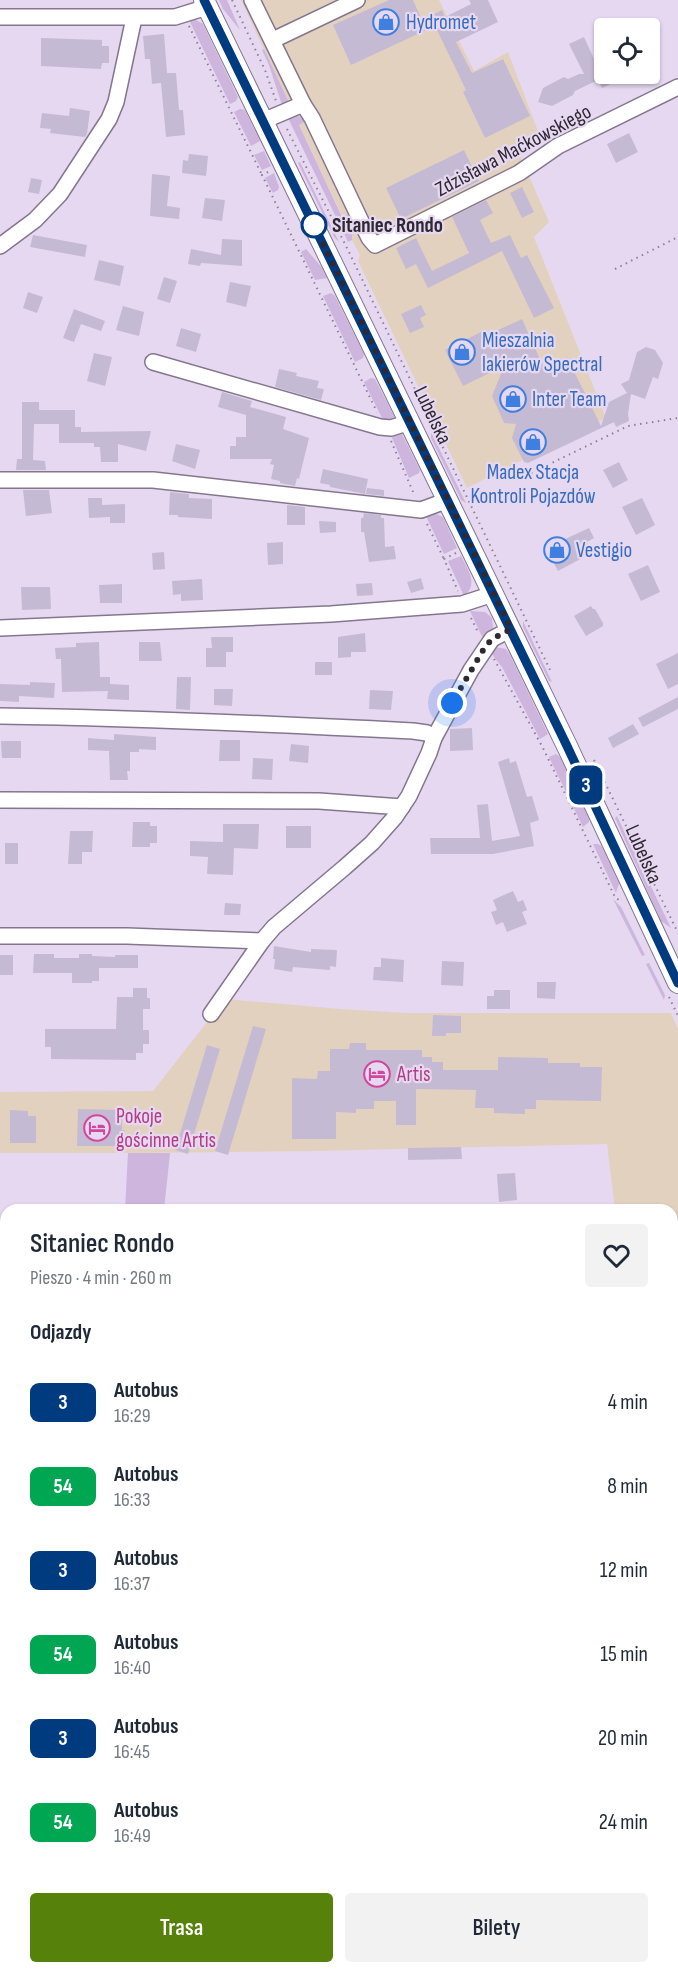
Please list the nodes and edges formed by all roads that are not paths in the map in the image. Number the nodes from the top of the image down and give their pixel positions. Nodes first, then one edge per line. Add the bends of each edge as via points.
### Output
1 (252, 0) edge
2 (357, 0) edge
3 (206, 3) edge
4 (0, 18) edge
5 (134, 18) junction
6 (273, 40) junction
7 (678, 87) edge
8 (303, 104) junction
9 (272, 118) junction
10 (0, 246) edge
11 (153, 362) dead end
12 (410, 422) junction
13 (0, 480) edge
14 (448, 500) junction
15 (493, 594) junction
16 (0, 628) edge
17 (511, 629) junction
18 (0, 716) edge
19 (434, 738) junction
20 (0, 800) edge
21 (402, 807) junction
22 (0, 936) edge
23 (262, 941) junction
24 (673, 988) edge
25 (212, 1014) dead end

1 - 6 street
2 - 6 street
3 - 5 street via 175,17
3 - 9 main road, Lubelska
4 - 5 street
5 - 10 street via 109,119 60,194 35,220
6 - 8 street
7 - 8 street, Zdzisława Maćkowskiego via 558,146 519,173 375,245
8 - 9 street
9 - 12 main road, Lubelska
11 - 12 street via 385,428
12 - 14 main road, Lubelska
13 - 14 street via 153,480 421,510
14 - 15 main road, Lubelska
15 - 16 street via 464,603 331,614
15 - 17 main road, Lubelska
17 - 19 street via 485,647
17 - 24 main road, Lubelska
18 - 19 street via 323,726 413,731
19 - 21 street
20 - 21 street via 318,801
21 - 23 street via 372,843
22 - 23 street
23 - 25 street

